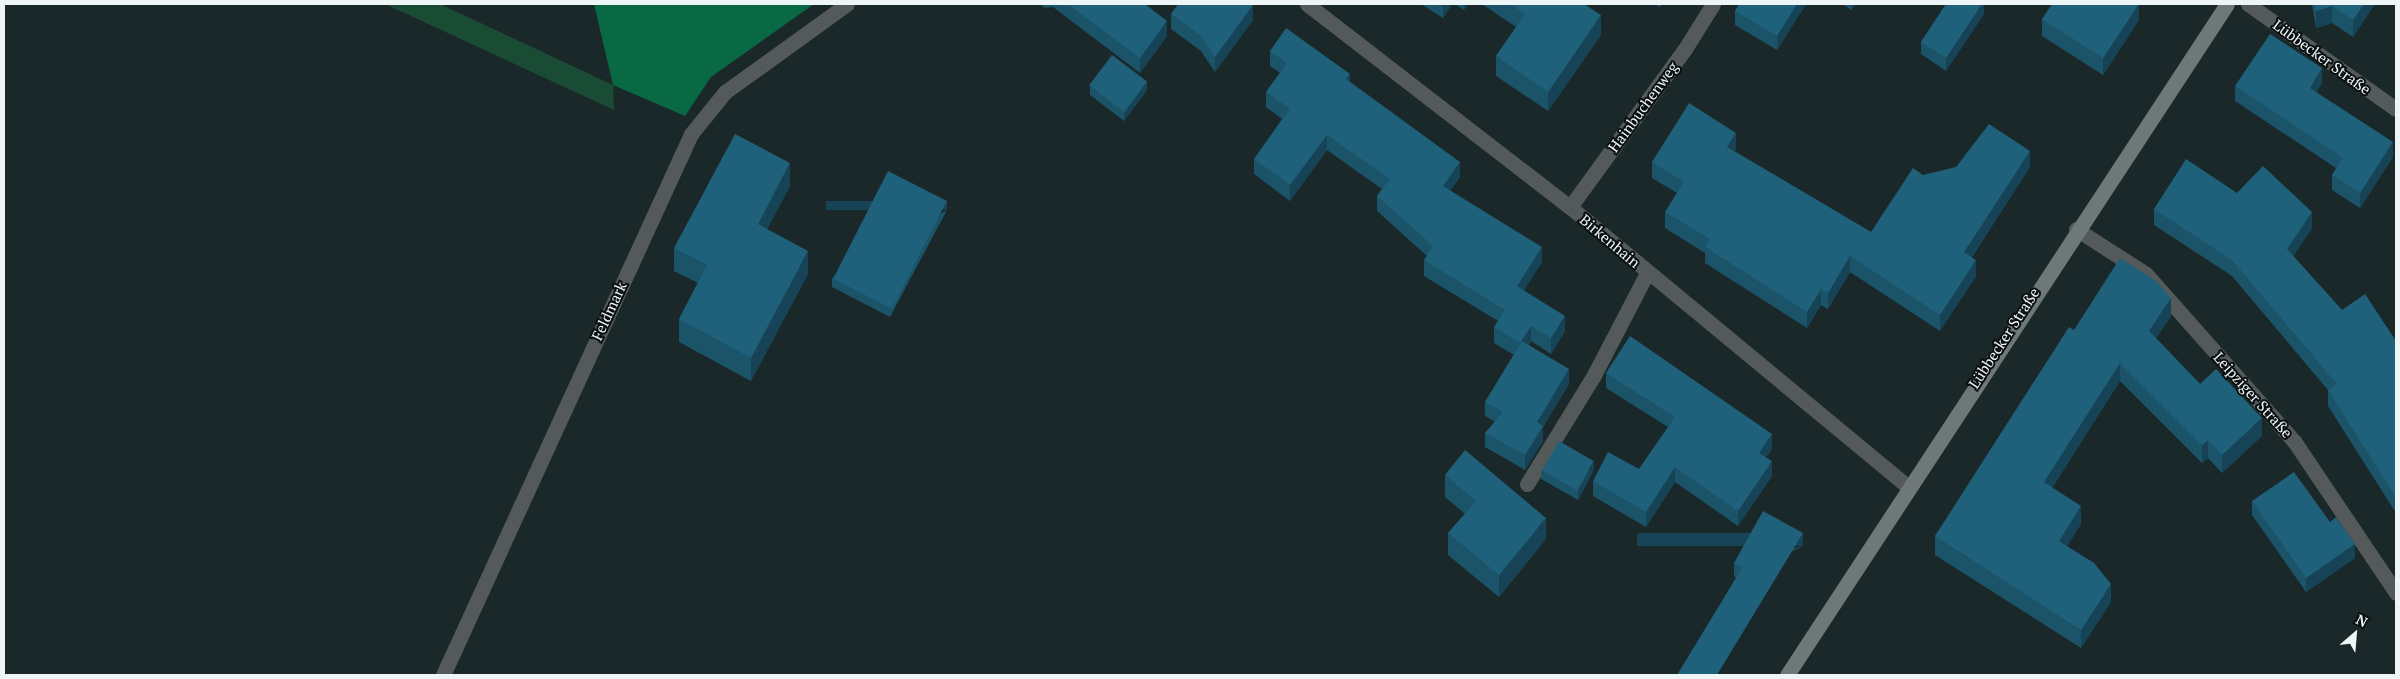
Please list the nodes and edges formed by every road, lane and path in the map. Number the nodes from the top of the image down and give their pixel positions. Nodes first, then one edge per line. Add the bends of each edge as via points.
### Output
1 (847, 4) edge
2 (1307, 4) edge
3 (1713, 4) edge
4 (2227, 4) edge
5 (2248, 4) edge
6 (2396, 109) edge
7 (1570, 207) junction
8 (2076, 229) junction
9 (1647, 273) junction
10 (1527, 484) dead end
11 (1907, 486) junction
12 (2396, 594) edge
13 (443, 675) edge
14 (1787, 675) edge

1 - 13 street, Feldmark via 725,92 691,134
2 - 7 street, Birkenhain
3 - 7 street, Hainbuchenweg via 1686,50
4 - 8 main road, Lübbecker Straße
5 - 6 street, Lübbecker Straße
7 - 9 street, Birkenhain
8 - 11 main road, Lübbecker Straße
8 - 12 street, Leipziger Straße via 2146,274 2288,434
9 - 10 street via 1594,375
9 - 11 street, Birkenhain
11 - 14 main road, Lübbecker Straße

